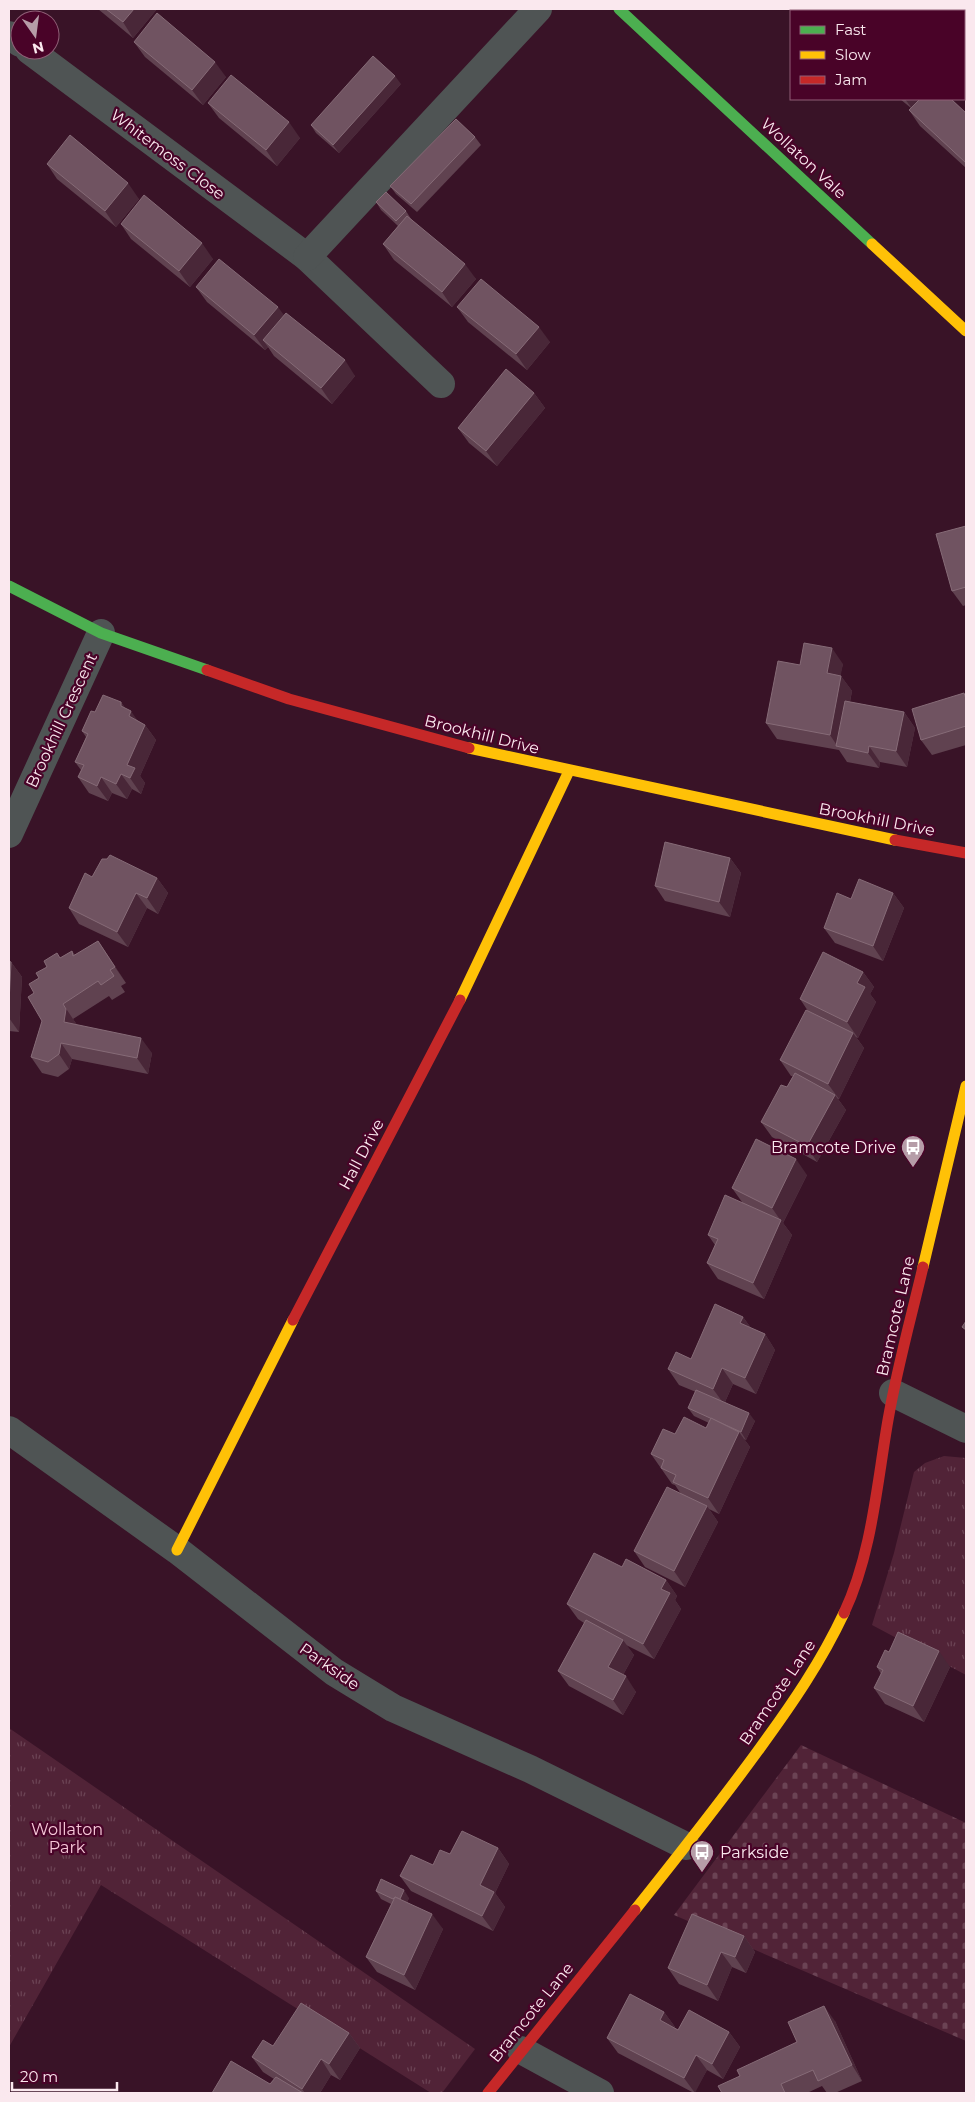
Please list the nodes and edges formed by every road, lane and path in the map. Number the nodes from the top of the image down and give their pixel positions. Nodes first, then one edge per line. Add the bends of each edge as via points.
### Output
1 (538, 9) edge
2 (619, 9) edge
3 (42, 60) edge
4 (307, 257) junction
5 (966, 331) edge
6 (441, 384) dead end
7 (9, 586) edge
8 (101, 633) junction
9 (568, 771) junction
10 (9, 834) edge
11 (966, 853) edge
12 (966, 1086) edge
13 (893, 1393) junction
14 (966, 1429) edge
15 (9, 1430) edge
16 (177, 1550) junction
17 (686, 1846) junction
18 (521, 2050) junction
19 (488, 2093) edge
20 (600, 2093) edge

1 - 4 street
2 - 5 street, Wollaton Vale
3 - 4 street, Whitemoss Close
4 - 6 street, Whitemoss Close
7 - 8 street, Brookhill Drive
8 - 9 street, Brookhill Drive via 289,699 491,754
8 - 10 street, Brookhill Crescent
9 - 11 street, Brookhill Drive
9 - 16 street, Hall Drive via 482,958
12 - 13 street, Bramcote Lane
13 - 14 street
13 - 17 street, Bramcote Lane via 874,1507 854,1592 832,1640 802,1690
15 - 16 street, Parkside
16 - 17 street, Parkside via 334,1672 393,1708
17 - 18 street, Bramcote Lane
18 - 19 street, Bramcote Lane
18 - 20 street

